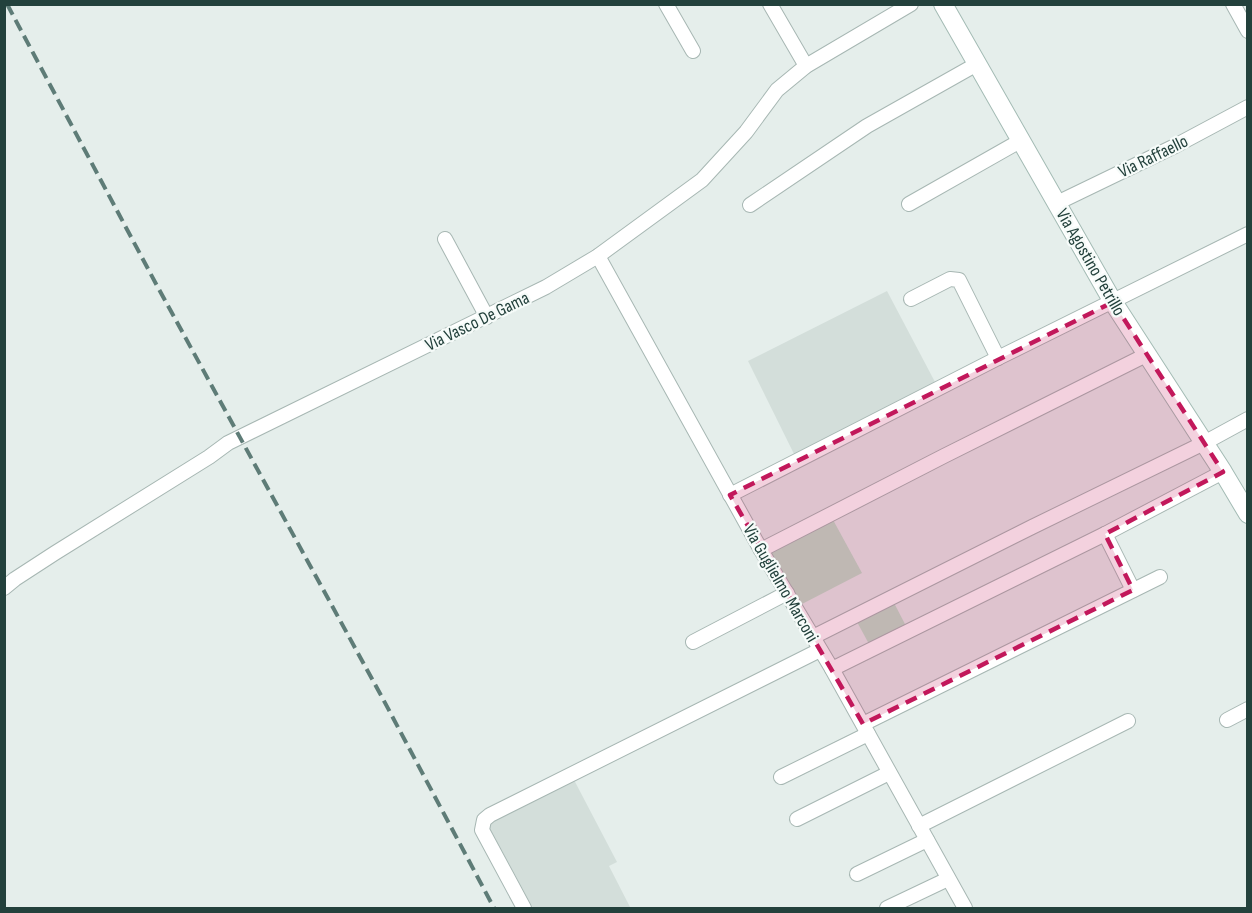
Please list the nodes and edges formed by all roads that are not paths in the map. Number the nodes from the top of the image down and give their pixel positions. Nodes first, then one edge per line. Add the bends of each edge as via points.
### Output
1 (666, 4) edge
2 (770, 4) edge
3 (911, 4) edge
4 (943, 4) edge
5 (1233, 4) edge
6 (1248, 31) edge
7 (693, 51) dead end
8 (977, 63) junction
9 (806, 66) junction
10 (1248, 107) edge
11 (1020, 141) junction
12 (1057, 203) junction
13 (750, 204) dead end
14 (909, 204) dead end
15 (1248, 234) edge
16 (445, 239) dead end
17 (598, 256) junction
18 (911, 299) dead end
19 (1113, 302) junction
20 (487, 317) junction
21 (1148, 354) junction
22 (998, 358) junction
23 (1248, 419) edge
24 (1204, 443) junction
25 (1223, 472) junction
26 (730, 495) junction
27 (1248, 514) edge
28 (1105, 534) junction
29 (761, 550) junction
30 (1160, 576) dead end
31 (4, 588) edge
32 (1133, 590) junction
33 (788, 593) junction
34 (813, 637) junction
35 (693, 642) dead end
36 (820, 650) junction
37 (832, 669) junction
38 (1248, 709) edge
39 (1227, 720) dead end
40 (1128, 721) dead end
41 (865, 729) junction
42 (889, 772) junction
43 (781, 777) dead end
44 (797, 819) dead end
45 (919, 825) junction
46 (927, 840) junction
47 (857, 874) dead end
48 (948, 879) junction
49 (524, 909) edge
50 (887, 909) edge
51 (965, 909) edge

1 - 7 street
2 - 9 street
3 - 9 street, Via Vasco De Gama
4 - 8 street, Via Agostino Petrillo
5 - 6 street
8 - 11 street, Via Agostino Petrillo
8 - 13 street via 867,126
9 - 17 street, Via Vasco De Gama via 777,90 746,132 702,180
10 - 12 street, Via Raffaello
11 - 12 street, Via Agostino Petrillo
11 - 14 street
12 - 19 street, Via Agostino Petrillo
15 - 19 street
16 - 20 street
17 - 20 street, Via Vasco De Gama
17 - 26 street, Via Guglielmo Marconi
18 - 22 street via 950,279 959,280
19 - 21 street, Via Agostino Petrillo
19 - 22 street
20 - 31 street, Via Vasco De Gama via 228,443
21 - 24 street, Via Agostino Petrillo
21 - 29 street
22 - 26 street
23 - 24 street
24 - 25 street, Via Agostino Petrillo
24 - 34 street
25 - 27 street, Via Agostino Petrillo
25 - 28 street
26 - 29 street, Via Guglielmo Marconi
28 - 32 street
28 - 37 street
29 - 33 street, Via Guglielmo Marconi
30 - 32 street
32 - 41 street
33 - 34 street, Via Guglielmo Marconi
33 - 35 street
34 - 36 street, Via Guglielmo Marconi
36 - 37 street, Via Guglielmo Marconi
36 - 49 street via 484,820 482,830
37 - 41 street, Via Guglielmo Marconi
38 - 39 street
40 - 45 street
41 - 42 street, Via Guglielmo Marconi
41 - 43 street
42 - 44 street
42 - 45 street, Via Guglielmo Marconi
45 - 46 street, Via Guglielmo Marconi
46 - 47 street
46 - 48 street, Via Guglielmo Marconi
48 - 50 street
48 - 51 street, Via Guglielmo Marconi

